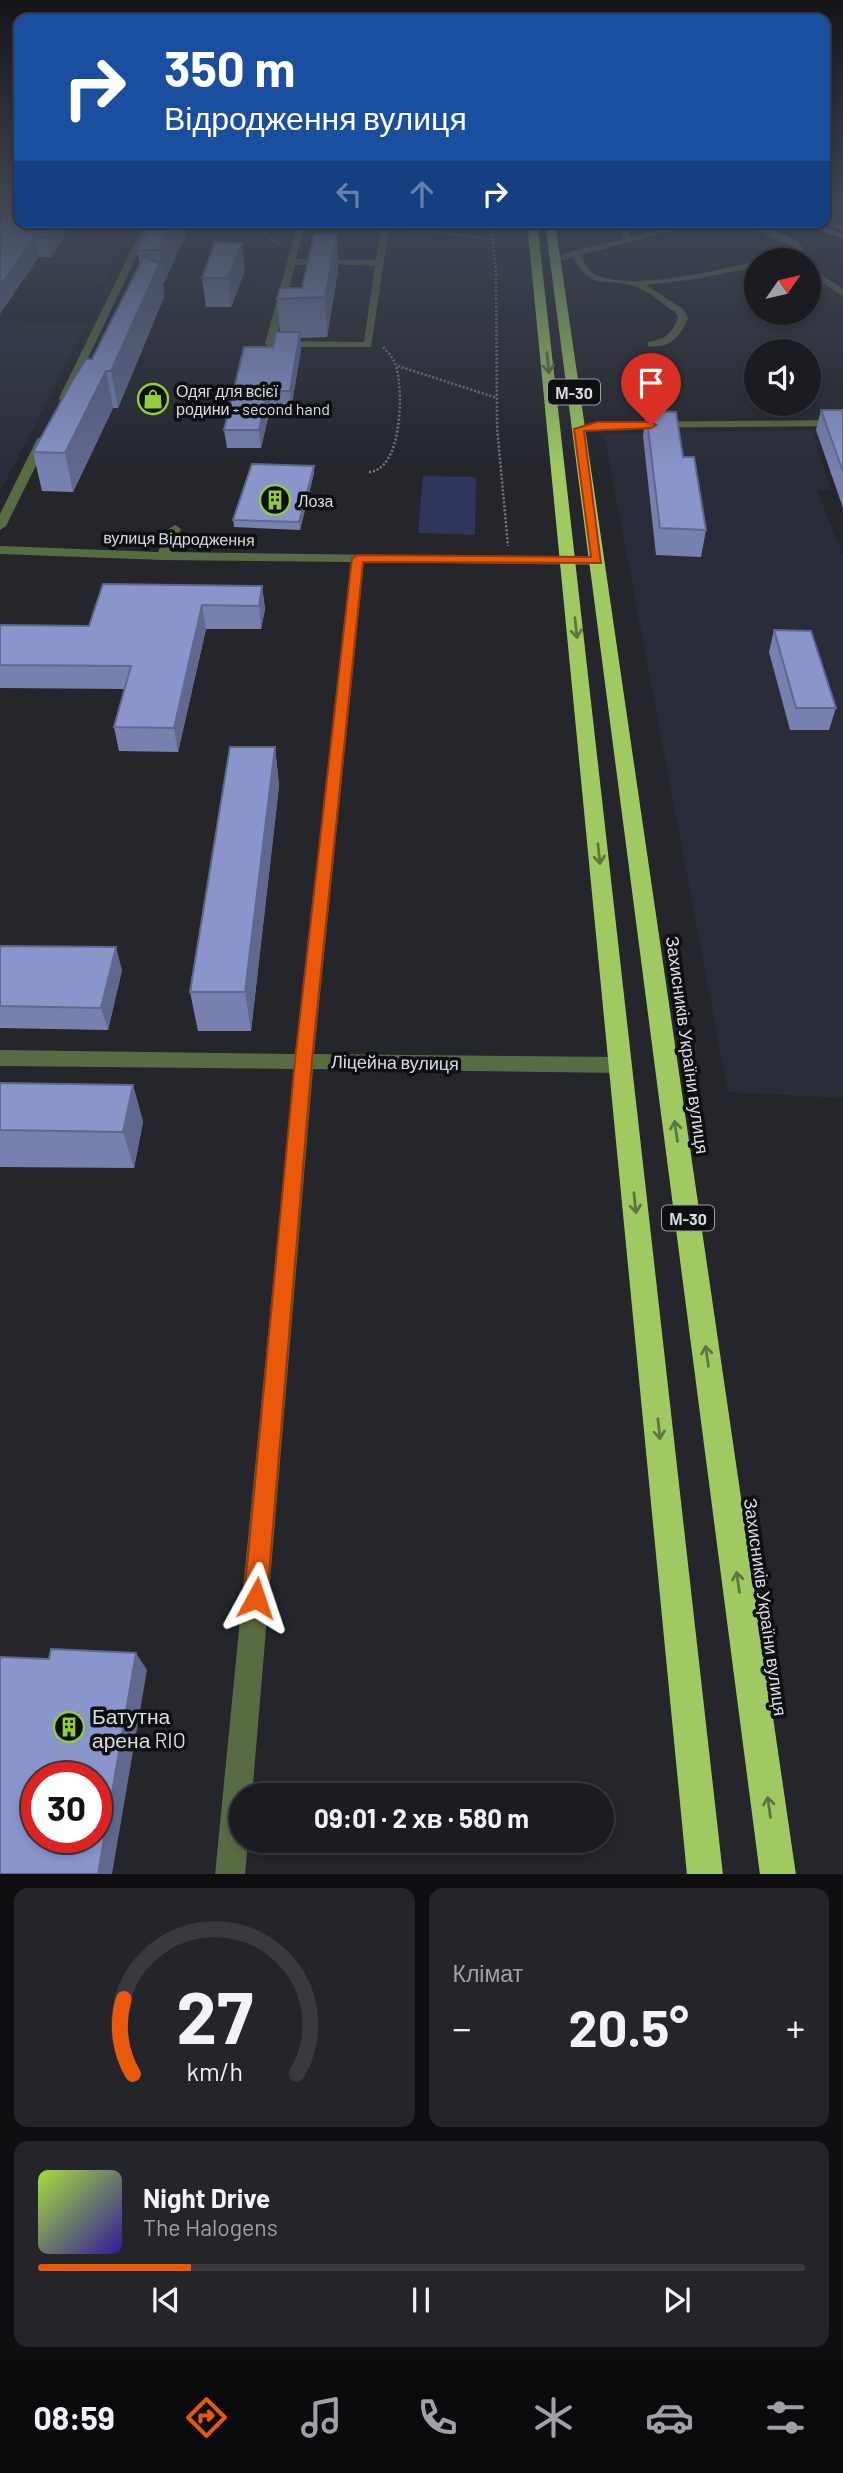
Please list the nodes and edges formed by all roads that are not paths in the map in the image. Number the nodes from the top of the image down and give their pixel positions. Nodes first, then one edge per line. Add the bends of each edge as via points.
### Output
1 (113, 295) edge
2 (282, 295) edge
3 (375, 295) edge
4 (540, 295) edge
5 (560, 295) edge
6 (655, 295) edge
7 (651, 344) dead end
8 (61, 403) edge
9 (843, 424) edge
10 (49, 428) edge
11 (579, 429) junction
12 (0, 526) edge
13 (175, 528) dead end
14 (0, 550) edge
15 (163, 556) junction
16 (358, 558) junction
17 (454, 559) junction
18 (569, 560) junction
19 (597, 561) junction
20 (453, 575) dead end
21 (0, 1058) edge
22 (304, 1060) junction
23 (621, 1065) junction
24 (230, 1874) edge
25 (705, 1874) edge
26 (778, 1874) edge

1 - 8 street
2 - 3 street via 270,344 368,345
4 -> 18 highway, М-30
5 - 11 highway, Захисників України вулиця / М-30
6 - 7 street via 680,311 683,318 672,338 664,344
9 - 11 street via 597,425
10 - 12 street
11 - 19 highway, Захисників України вулиця / М-30
13 - 15 street
14 - 15 street, вулиця Відродження
15 - 16 street, вулиця Відродження
16 - 17 street, вулиця Відродження
16 - 22 street
17 - 18 street, вулиця Відродження
17 - 20 street
18 - 19 street, вулиця Відродження
18 -> 23 highway, М-30
26 -> 19 highway, Захисників України вулиця / М-30
21 - 22 street, Ліцейна вулиця
22 - 23 street, Ліцейна вулиця
22 - 24 street
23 -> 25 highway, М-30

